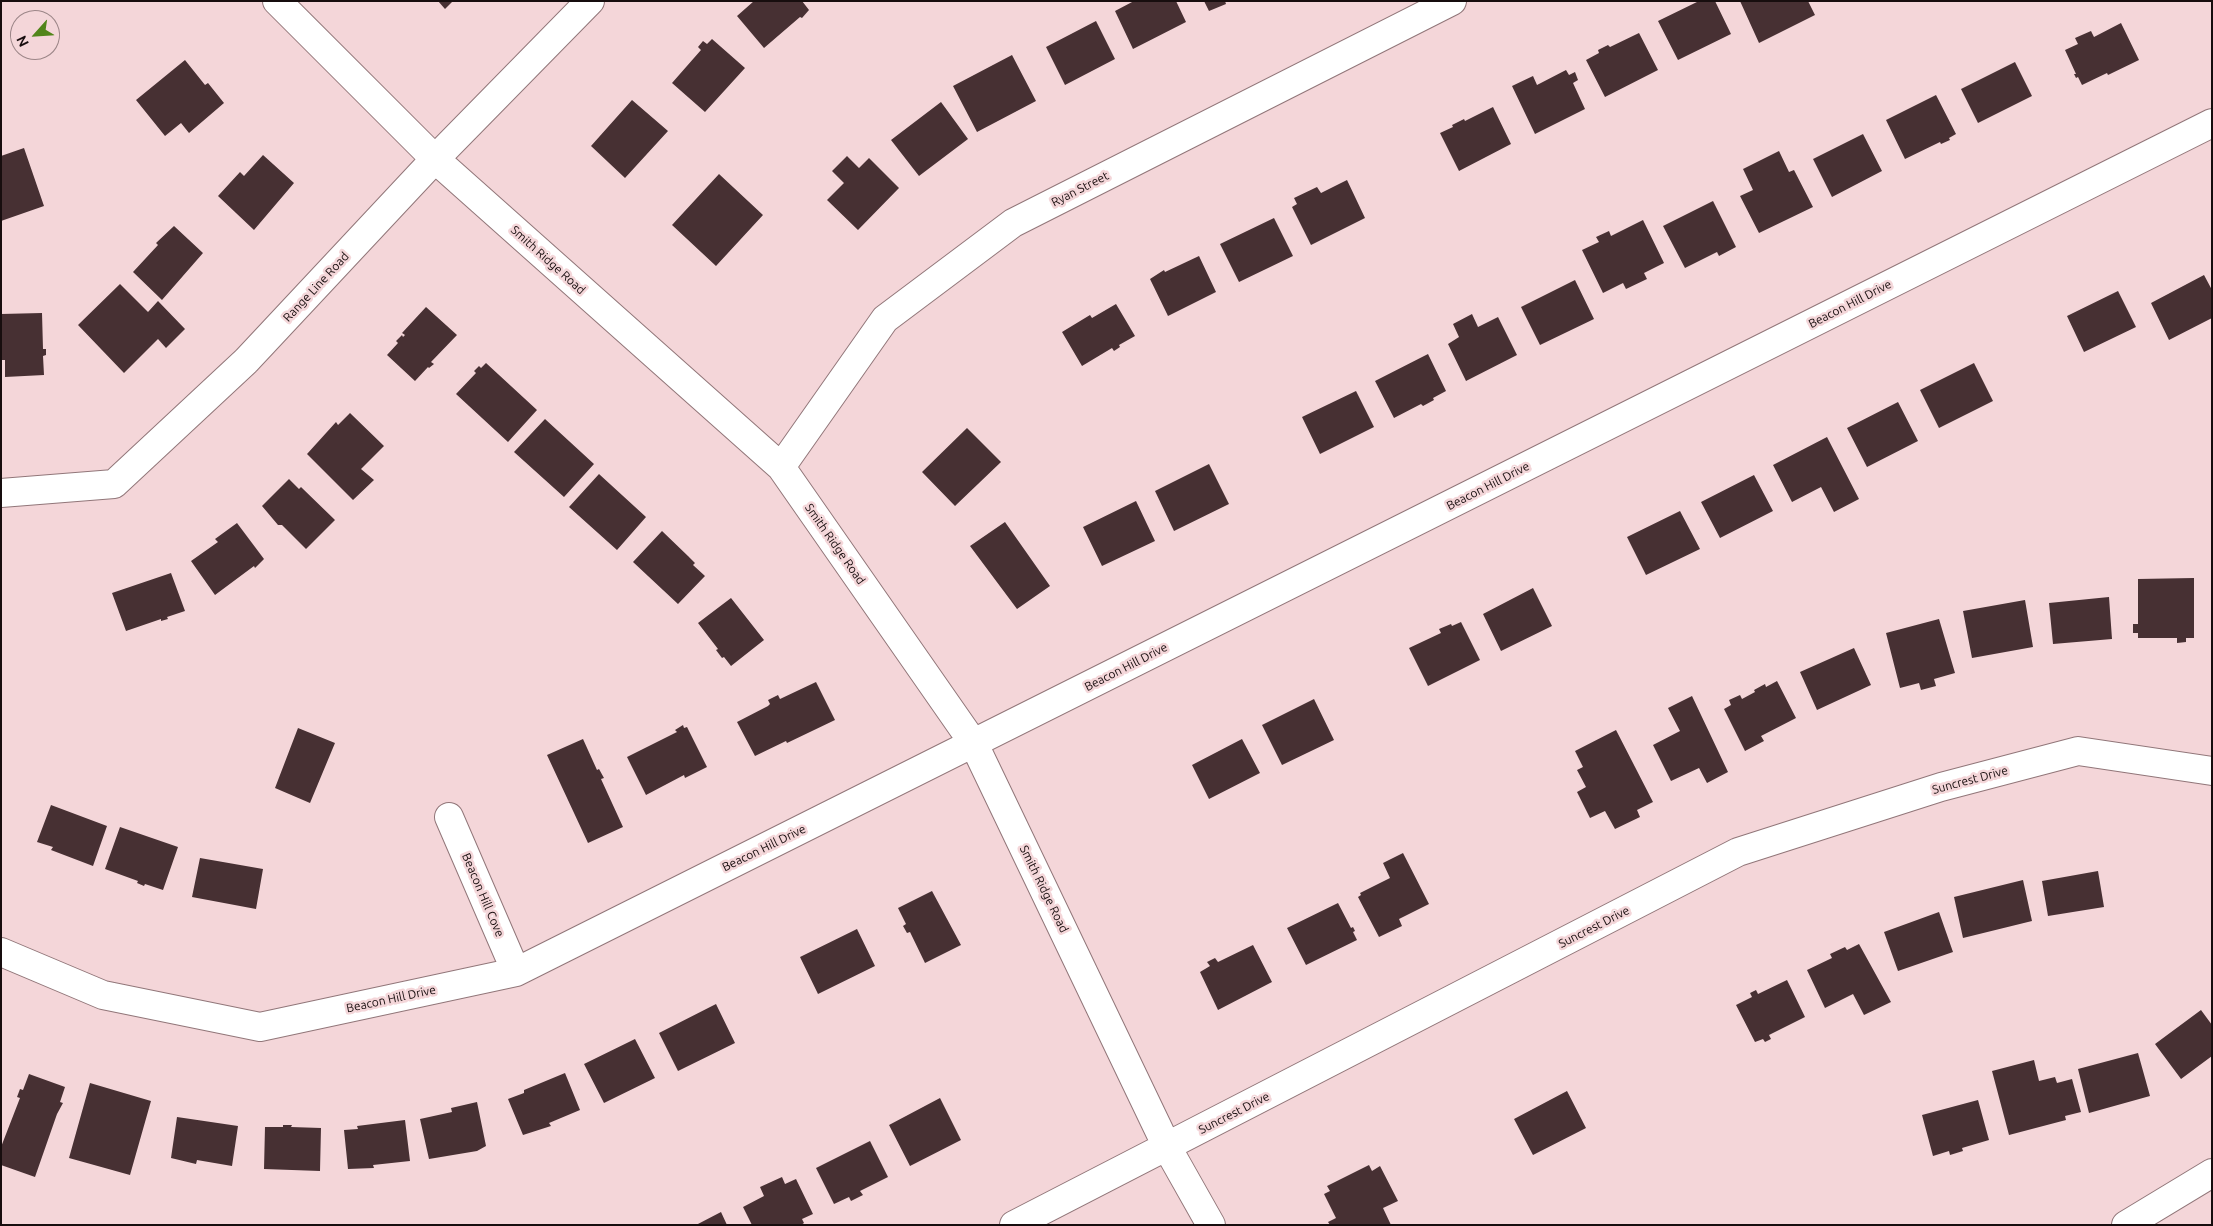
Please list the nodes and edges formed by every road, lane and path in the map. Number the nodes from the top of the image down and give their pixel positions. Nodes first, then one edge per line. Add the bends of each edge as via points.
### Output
1 (277, 1) edge
2 (590, 1) edge
3 (1452, 1) edge
4 (2212, 123) edge
5 (435, 159) junction
6 (781, 467) junction
7 (1, 493) edge
8 (974, 744) junction
9 (2212, 771) edge
10 (449, 817) dead end
11 (1, 952) edge
12 (516, 972) junction
13 (1167, 1147) junction
14 (2212, 1173) edge
15 (1014, 1225) edge
16 (1211, 1225) edge
17 (2126, 1225) edge

1 - 5 street, Smith Ridge Road
2 - 5 street, Range Line Road
3 - 6 street, Ryan Street via 1014,223 885,319
4 - 8 street, Beacon Hill Drive
5 - 6 street, Smith Ridge Road
5 - 7 street, Range Line Road via 246,361 114,484
6 - 8 street, Smith Ridge Road
8 - 12 street, Beacon Hill Drive
8 - 13 street, Smith Ridge Road
9 - 13 street, Suncrest Drive via 2078,751 1940,787 1738,852
10 - 12 street, Beacon Hill Cove
11 - 12 street, Beacon Hill Drive via 103,995 260,1027
13 - 15 street, Suncrest Drive
13 - 16 street, Smith Ridge Road
14 - 17 street

